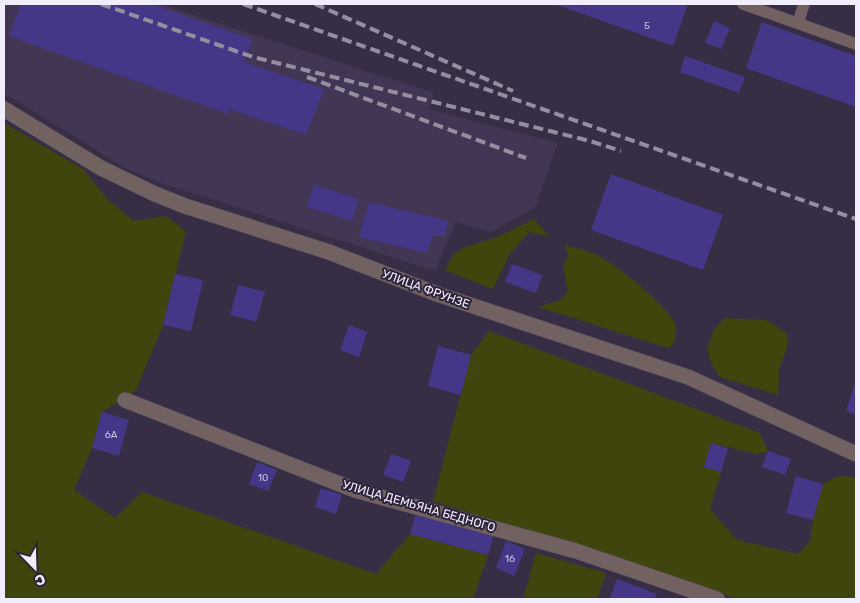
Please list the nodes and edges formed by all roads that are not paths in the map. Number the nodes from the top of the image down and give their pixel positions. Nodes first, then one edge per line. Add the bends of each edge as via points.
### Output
1 (743, 4) edge
2 (804, 4) edge
3 (798, 23) junction
4 (856, 44) edge
5 (4, 109) edge
6 (125, 400) dead end
7 (856, 454) edge
8 (716, 599) edge

1 - 3 lane
2 - 3 lane
3 - 4 lane
5 - 7 street, УЛИЦА ФРУНЗЕ via 101,168 185,206 329,252 437,294 688,377
6 - 8 street, УЛИЦА ДЕМЬЯНА БЕДНОГО via 355,490 576,551

